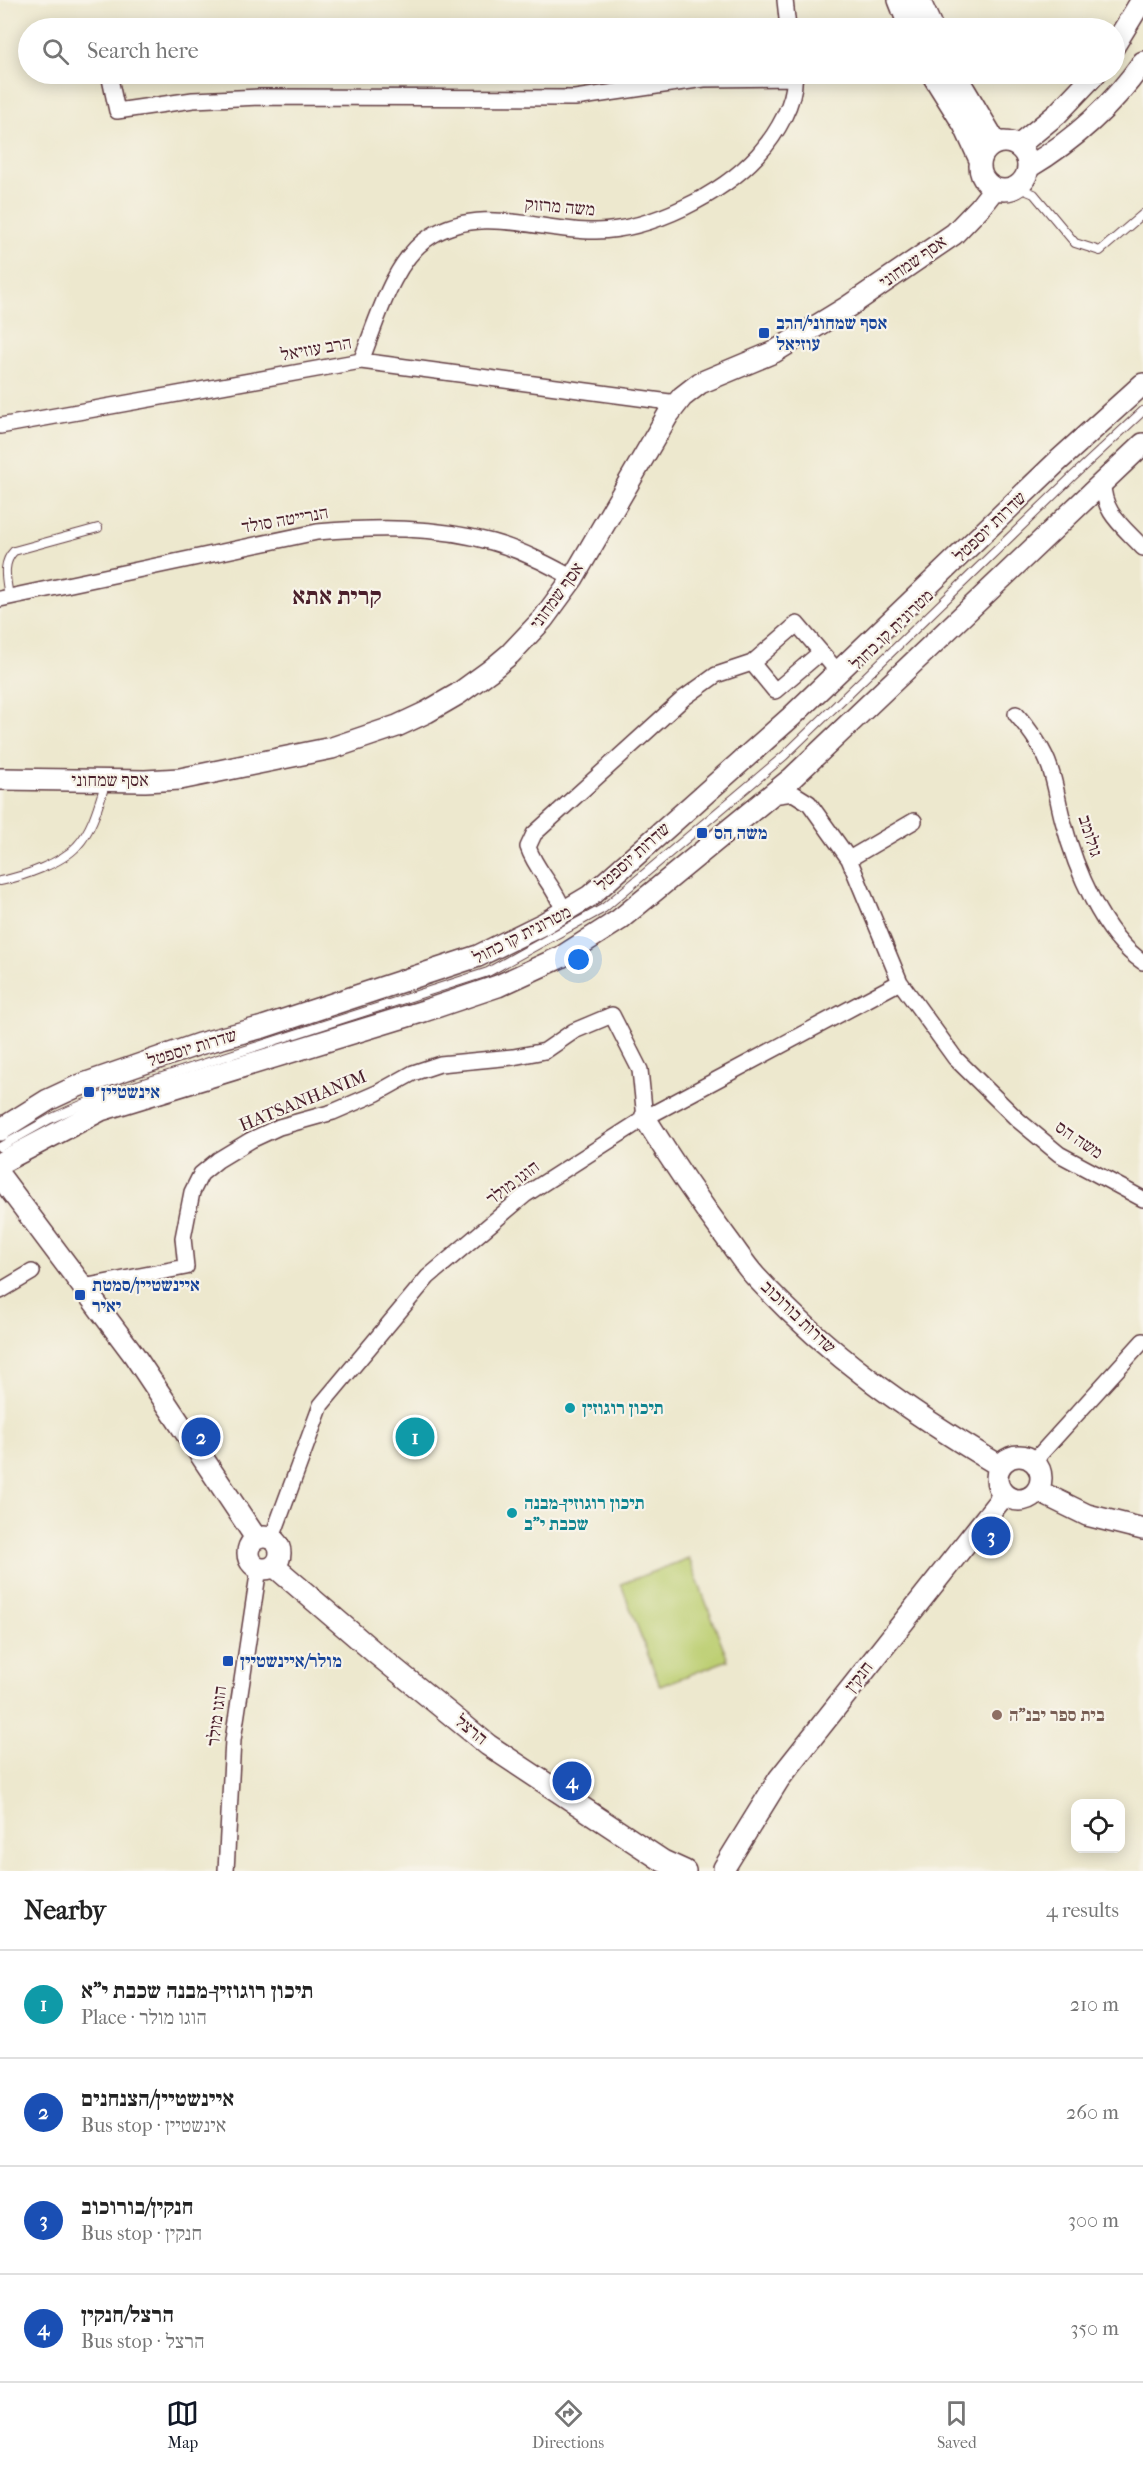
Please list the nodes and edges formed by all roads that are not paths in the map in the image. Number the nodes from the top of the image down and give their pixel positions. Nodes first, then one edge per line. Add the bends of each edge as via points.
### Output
1 (785, 0) edge
2 (1142, 0) edge
3 (787, 18) edge
4 (1125, 28) edge
5 (1143, 62) edge
6 (1125, 83) edge
7 (111, 84) edge
8 (670, 84) edge
9 (792, 84) edge
10 (938, 84) edge
11 (961, 84) edge
12 (1086, 84) edge
13 (1124, 84) edge
14 (996, 143) junction
15 (1018, 146) junction
16 (980, 160) junction
17 (1029, 167) junction
18 (1017, 187) junction
19 (994, 189) junction
20 (1143, 214) edge
21 (361, 361) junction
22 (1143, 384) edge
23 (677, 403) junction
24 (1143, 411) edge
25 (0, 426) edge
26 (1143, 444) edge
27 (1103, 481) junction
28 (98, 528) dead end
29 (1143, 548) edge
30 (573, 578) junction
31 (5, 598) edge
32 (821, 652) junction
33 (752, 663) junction
34 (838, 672) junction
35 (1017, 714) dead end
36 (812, 759) junction
37 (0, 779) edge
38 (106, 780) junction
39 (767, 798) junction
40 (809, 803) junction
41 (914, 821) dead end
42 (849, 859) junction
43 (0, 881) edge
44 (564, 912) junction
45 (1143, 962) edge
46 (900, 982) junction
47 (645, 1118) junction
48 (9, 1120) edge
49 (0, 1130) edge
50 (0, 1148) edge
51 (0, 1163) edge
52 (0, 1176) edge
53 (1143, 1199) edge
54 (32, 1272) dead end
55 (83, 1287) junction
56 (0, 1291) edge
57 (1143, 1341) edge
58 (1034, 1461) junction
59 (1000, 1466) junction
60 (1038, 1491) junction
61 (1004, 1495) junction
62 (1143, 1529) edge
63 (264, 1538) junction
64 (267, 1567) junction
65 (227, 1870) edge
66 (722, 1870) edge
67 (685, 1871) edge

1 - 3 street
2 - 4 street
5 - 6 street
7 - 8 street via 117,111 193,100 260,97 575,98
9 - 21 street, משה מרזוק via 787,112 769,143 747,166 718,188 644,224 597,231 486,220 458,224 431,235 411,251 397,273
10 - 16 street
11 - 14 street
12 - 15 street
13 - 17 street via 1093,121
14 - 15 street
14 - 16 street
15 - 17 street
16 - 19 street via 982,177
17 - 18 street
18 - 19 street
18 - 20 lane via 1034,194 1075,243 1100,251
19 - 23 street, אסף שמחוני via 954,234 849,306 774,352 700,383
21 - 23 street, הרב עוזיאל
21 - 25 street, הרב עוזיאל
22 - 34 street, שדרות יוספטל
23 - 30 street, אסף שמחוני
24 - 50 lane, מטרונית קו כחול via 784,756 604,908 488,972 97,1098
26 - 27 street, שדרות יוספטל
27 - 29 street via 1108,510
27 - 36 street, שדרות יוספטל
28 - 31 lane via 14,551 5,568
30 - 31 street, הנרייטה סולד via 492,542 403,528 363,528 317,532
30 - 38 street, אסף שמחוני via 543,619 510,654 458,694 406,722 332,748 180,779
32 - 33 street via 797,624
32 - 33 street via 775,691
32 - 34 street
33 - 44 street via 716,675 684,698 534,834 528,847 532,861 559,896
34 - 44 street, שדרות יוספטל via 590,896
35 - 45 street, גולומב via 1050,766 1063,822 1090,895 1116,936
36 - 39 street, שדרות יוספטל
36 - 40 street via 805,783
37 - 38 street, אסף שמחוני
38 - 43 lane via 96,813 77,847 50,865
39 - 40 street via 793,793
39 - 51 street, שדרות יוספטל via 619,920 561,957 498,986 424,1011 101,1110
40 - 42 street, משה הס
41 - 42 street
42 - 46 street, משה הס
44 - 48 street, שדרות יוספטל via 477,956 263,1027 199,1044 48,1100
46 - 47 street, הוגו מולר
46 - 53 street, משה הס via 956,1058 1018,1120 1059,1154
47 - 55 street, HATSANHANIM via 640,1070 612,1015 574,1031 545,1051 440,1064 413,1072 333,1112 279,1127 251,1140 201,1174 192,1191 183,1238 186,1267
47 - 59 street, שדרות בורוכוב via 693,1194 754,1274 802,1323 912,1412
47 - 63 street, הוגו מולר via 525,1195 428,1277 321,1405
48 - 49 street, שדרות יוספטל
52 - 55 street
54 - 56 street
55 - 63 street
57 - 58 street
58 - 59 street via 1012,1457
58 - 60 street via 1041,1471
59 - 61 street via 997,1481
60 - 61 street via 1018,1501
60 - 62 street via 1087,1515
61 - 66 street, חנקין via 779,1779
63 - 64 street via 280,1550 279,1560
63 - 64 street via 250,1543 248,1554 252,1563
64 - 65 street, הוגו מולר via 233,1740
64 - 67 street, הרצל via 488,1744 663,1861

